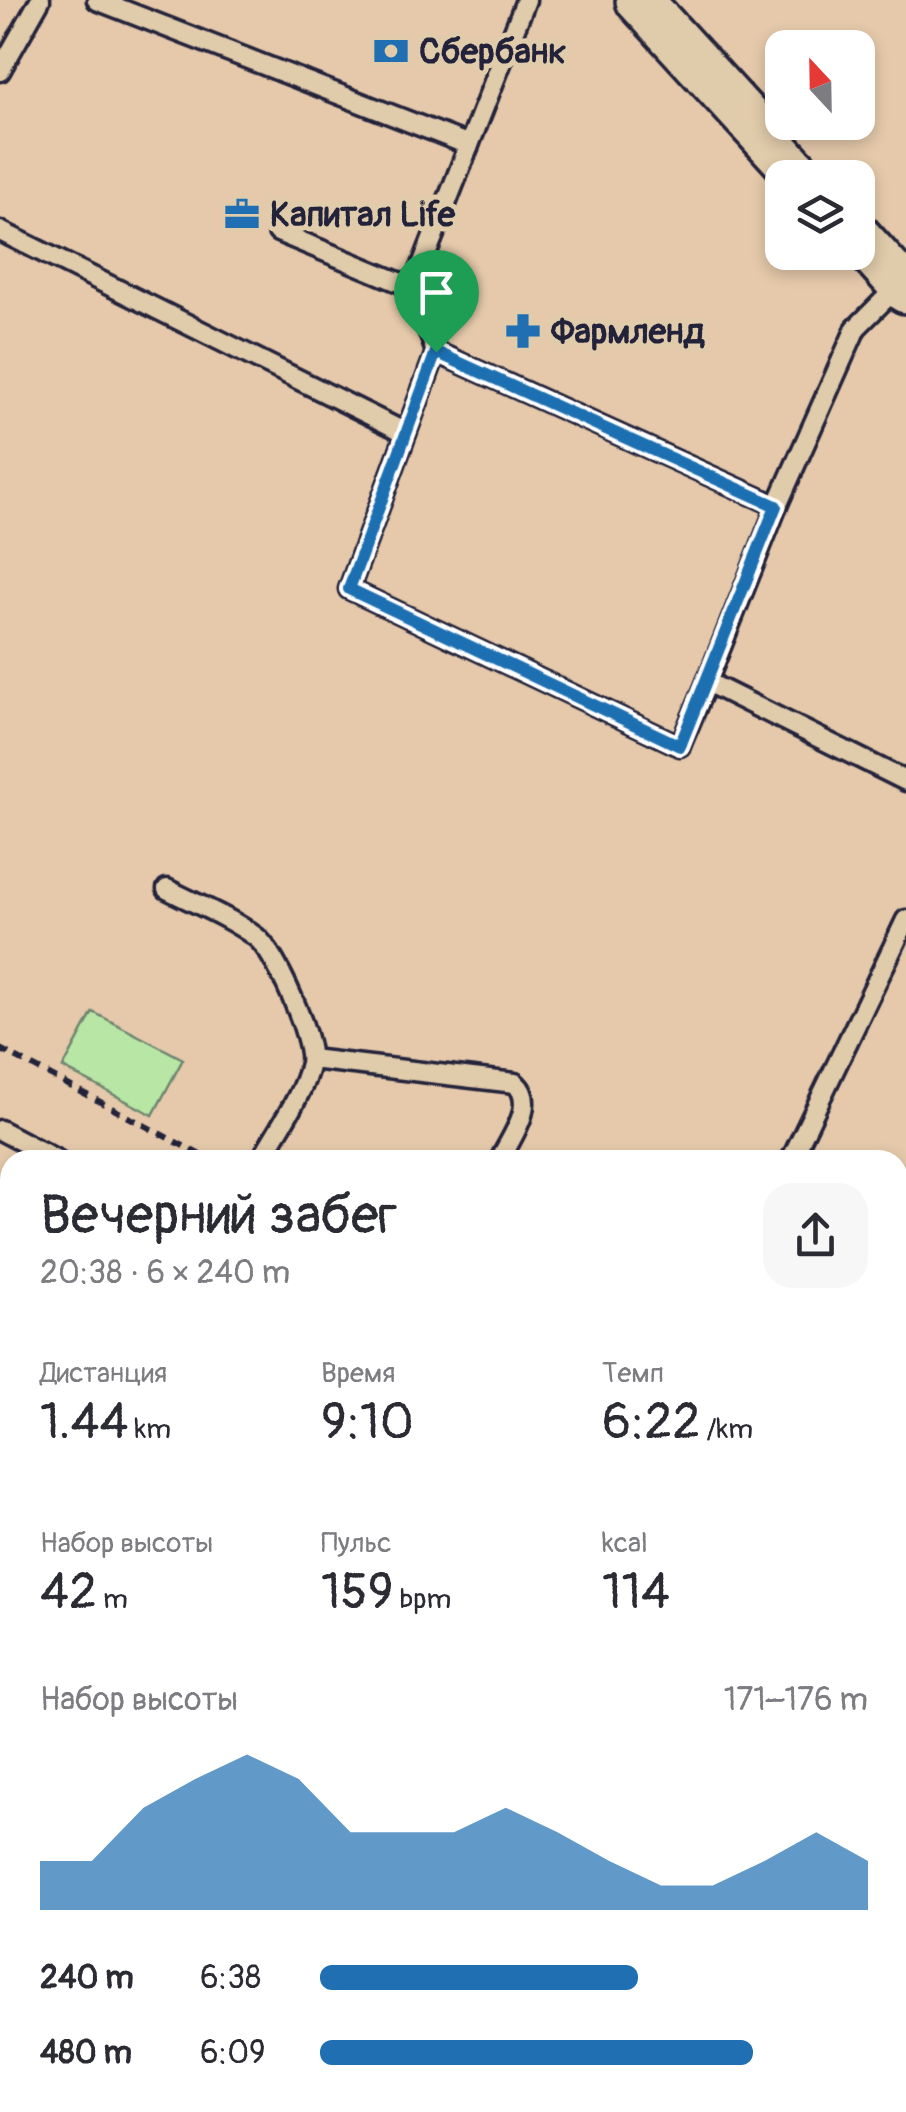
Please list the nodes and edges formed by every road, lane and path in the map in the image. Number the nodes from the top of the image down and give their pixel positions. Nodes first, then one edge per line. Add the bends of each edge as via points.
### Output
1 (40, 0) edge
2 (97, 0) edge
3 (526, 0) edge
4 (639, 0) edge
5 (0, 71) edge
6 (469, 145) junction
7 (786, 160) edge
8 (0, 231) edge
9 (278, 232) dead end
10 (875, 256) edge
11 (903, 287) edge
12 (414, 288) junction
13 (436, 352) junction
14 (406, 433) junction
15 (776, 506) junction
16 (708, 682) junction
17 (906, 781) edge
18 (167, 888) dead end
19 (906, 920) edge
20 (0, 1048) edge
21 (311, 1059) junction
22 (0, 1130) edge
23 (39, 1150) edge
24 (191, 1150) edge
25 (266, 1150) edge
26 (505, 1150) edge
27 (796, 1150) edge

1 - 5 lane
2 - 6 lane
3 - 6 lane
4 - 7 street
6 - 12 lane
8 - 14 lane
9 - 12 lane
10 - 11 street
11 - 15 lane via 856,328
12 - 13 lane
13 - 14 lane
13 - 15 lane
14 - 16 lane via 349,589 680,746
15 - 16 lane
16 - 17 lane
18 - 21 lane via 262,942 303,1021
19 - 27 lane
20 - 24 path
21 - 25 lane
21 - 26 lane via 515,1083 525,1108
22 - 23 lane

